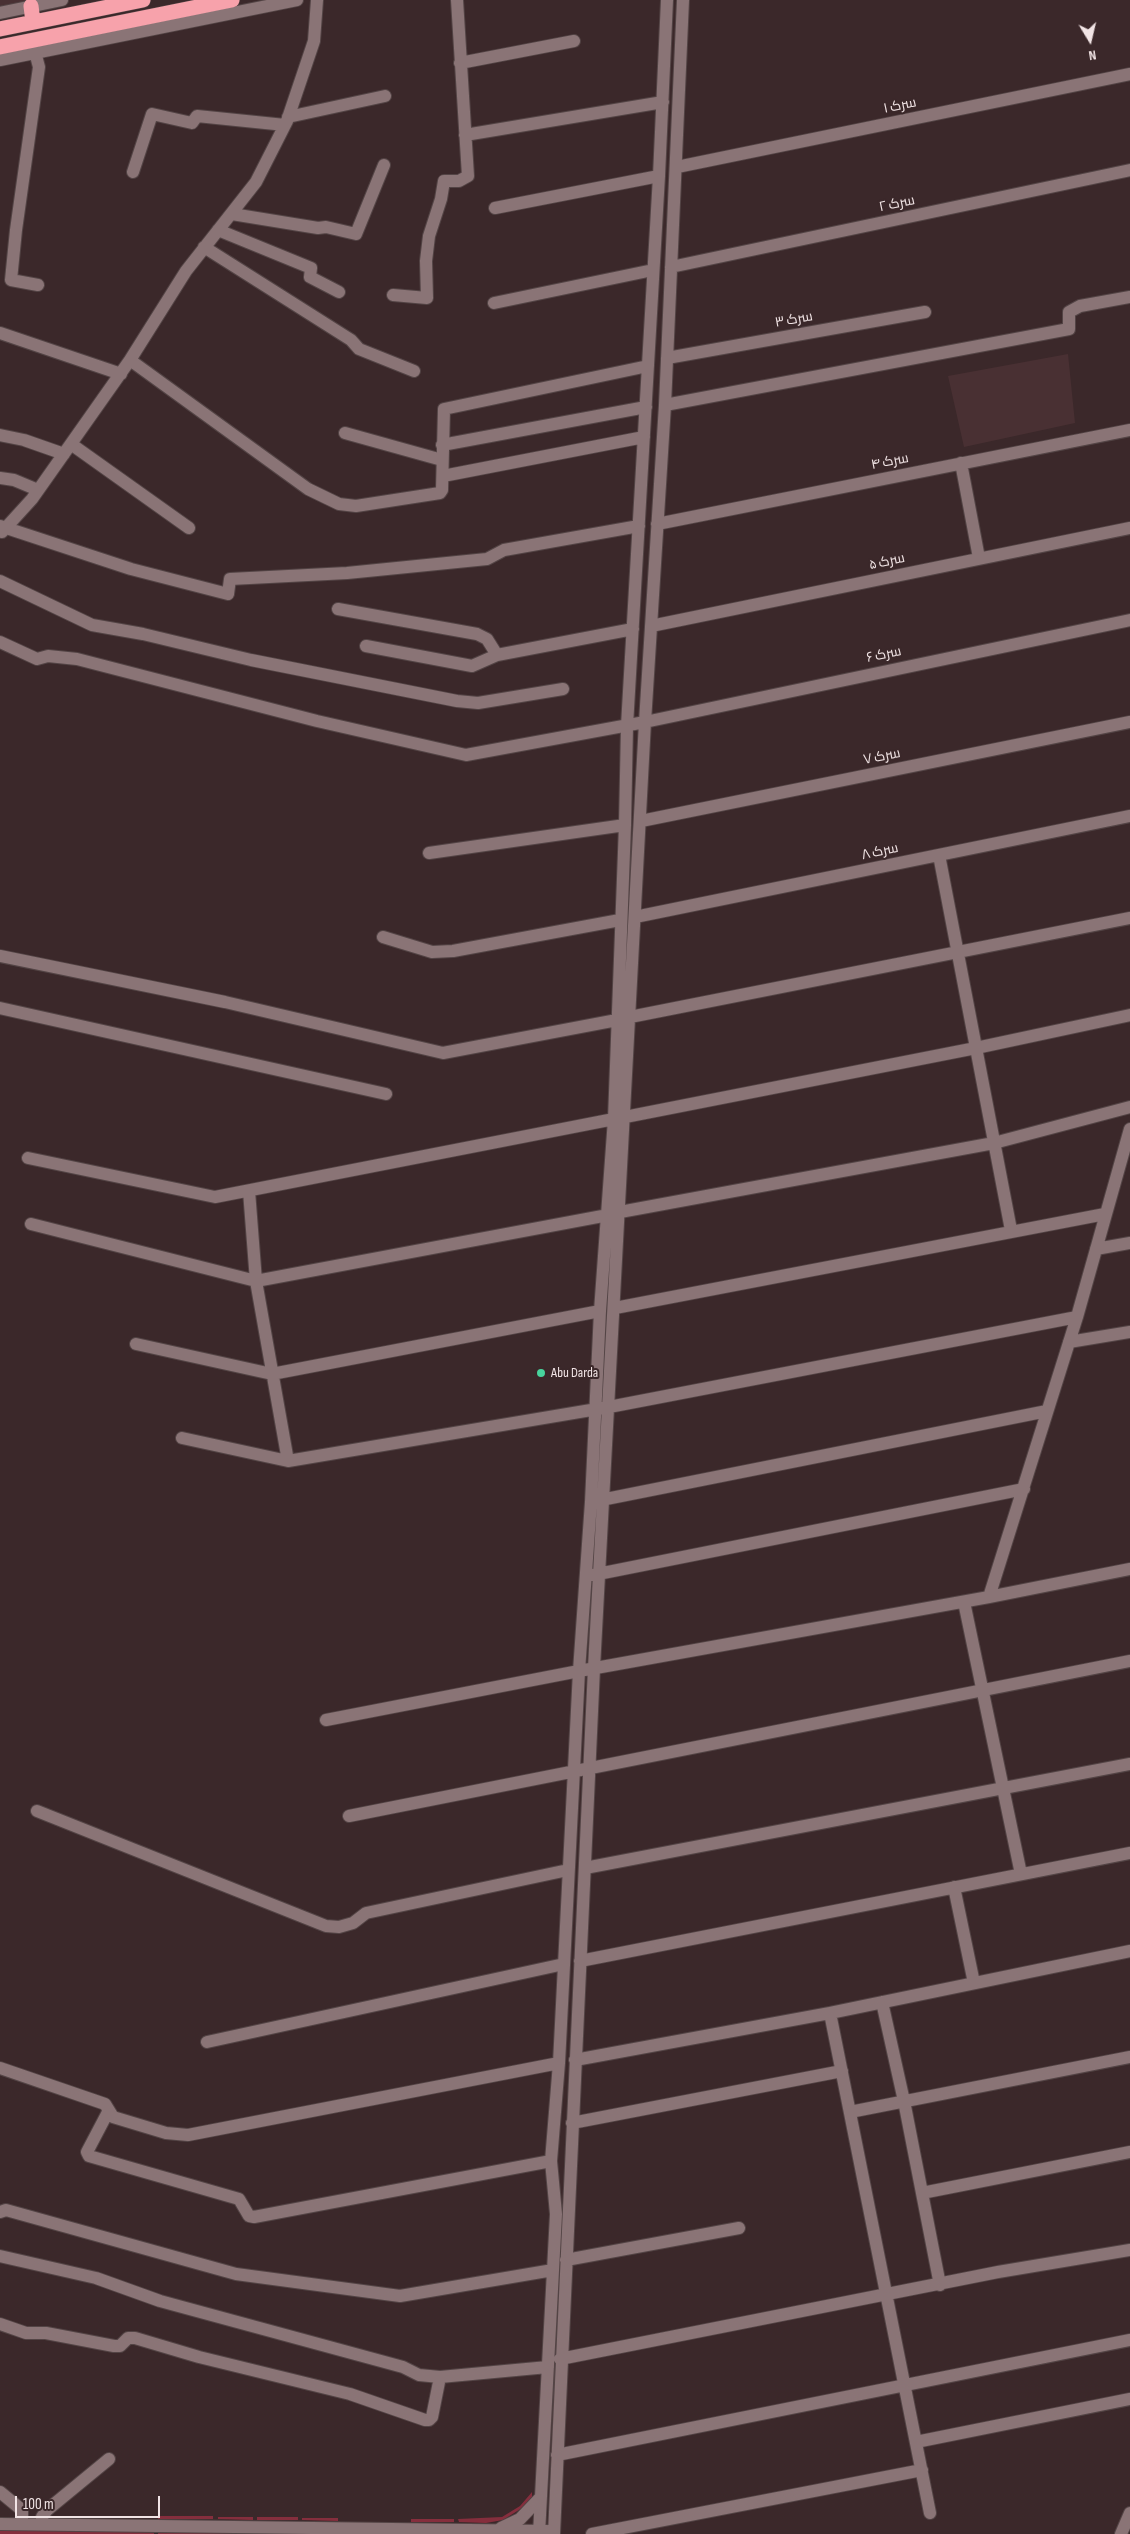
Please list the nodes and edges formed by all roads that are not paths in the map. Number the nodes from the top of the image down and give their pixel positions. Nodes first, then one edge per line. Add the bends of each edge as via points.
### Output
1 (62, 0) edge
2 (143, 0) edge
3 (232, 0) edge
4 (296, 0) edge
5 (317, 0) edge
6 (457, 0) edge
7 (667, 0) edge
8 (683, 0) edge
9 (0, 12) edge
10 (32, 14) junction
11 (0, 29) edge
12 (574, 41) dead end
13 (0, 47) edge
14 (35, 52) junction
15 (0, 60) edge
16 (460, 63) junction
17 (1130, 74) edge
18 (385, 96) dead end
19 (663, 102) junction
20 (287, 121) junction
21 (465, 135) junction
22 (384, 165) dead end
23 (677, 167) junction
24 (1130, 170) edge
25 (133, 172) dead end
26 (660, 176) junction
27 (495, 208) dead end
28 (232, 214) junction
29 (218, 230) junction
30 (204, 247) junction
31 (671, 267) junction
32 (653, 270) junction
33 (38, 285) dead end
34 (339, 292) dead end
35 (393, 295) dead end
36 (1130, 297) edge
37 (494, 303) dead end
38 (925, 312) dead end
39 (0, 333) edge
40 (667, 358) junction
41 (130, 360) junction
42 (648, 366) junction
43 (414, 371) dead end
44 (121, 374) junction
45 (666, 405) junction
46 (646, 407) junction
47 (1130, 430) edge
48 (345, 433) dead end
49 (0, 435) edge
50 (644, 437) junction
51 (442, 445) junction
52 (68, 449) junction
53 (442, 460) junction
54 (961, 463) junction
55 (442, 476) junction
56 (0, 478) edge
57 (38, 490) junction
58 (657, 524) junction
59 (639, 526) junction
60 (189, 528) dead end
61 (1130, 528) edge
62 (2, 529) edge
63 (979, 558) junction
64 (0, 581) edge
65 (338, 610) dead end
66 (1130, 620) edge
67 (651, 626) junction
68 (633, 629) junction
69 (0, 642) edge
70 (366, 646) dead end
71 (497, 655) junction
72 (563, 689) dead end
73 (645, 722) junction
74 (1130, 722) edge
75 (627, 726) junction
76 (1130, 816) edge
77 (641, 822) junction
78 (625, 825) junction
79 (429, 853) dead end
80 (938, 855) junction
81 (635, 917) junction
82 (1130, 918) edge
83 (620, 920) junction
84 (382, 937) dead end
85 (958, 954) junction
86 (0, 956) edge
87 (0, 1008) edge
88 (1130, 1015) edge
89 (630, 1017) junction
90 (617, 1020) junction
91 (976, 1048) junction
92 (386, 1094) dead end
93 (1130, 1107) edge
94 (620, 1118) junction
95 (1130, 1129) edge
96 (994, 1143) junction
97 (1126, 1153) edge
98 (28, 1158) dead end
99 (249, 1192) junction
100 (614, 1213) junction
101 (1105, 1214) junction
102 (30, 1224) dead end
103 (1011, 1230) junction
104 (1130, 1243) edge
105 (1096, 1249) junction
106 (256, 1281) junction
107 (615, 1308) junction
108 (600, 1311) junction
109 (1077, 1317) junction
110 (1130, 1332) edge
111 (1069, 1342) junction
112 (136, 1344) dead end
113 (272, 1374) junction
114 (603, 1408) junction
115 (1047, 1411) junction
116 (182, 1438) dead end
117 (288, 1461) junction
118 (1024, 1489) junction
119 (597, 1501) junction
120 (1130, 1569) edge
121 (600, 1574) junction
122 (586, 1576) junction
123 (989, 1597) junction
124 (964, 1602) junction
125 (1130, 1661) edge
126 (594, 1668) junction
127 (579, 1671) junction
128 (982, 1690) junction
129 (326, 1720) dead end
130 (1130, 1764) edge
131 (589, 1769) junction
132 (574, 1772) junction
133 (1004, 1788) junction
134 (37, 1811) dead end
135 (349, 1816) dead end
136 (1130, 1853) edge
137 (585, 1868) junction
138 (568, 1870) junction
139 (1021, 1874) junction
140 (954, 1888) junction
141 (1130, 1951) edge
142 (580, 1961) junction
143 (564, 1964) junction
144 (974, 1983) junction
145 (882, 2002) junction
146 (830, 2013) junction
147 (207, 2042) dead end
148 (1130, 2057) edge
149 (575, 2060) junction
150 (559, 2063) junction
151 (0, 2068) edge
152 (842, 2072) junction
153 (904, 2101) junction
154 (108, 2112) junction
155 (850, 2112) junction
156 (572, 2123) junction
157 (1130, 2152) edge
158 (551, 2161) junction
159 (922, 2193) junction
160 (0, 2212) edge
161 (739, 2228) dead end
162 (1130, 2250) edge
163 (0, 2256) edge
164 (566, 2260) junction
165 (553, 2270) junction
166 (940, 2285) junction
167 (887, 2295) junction
168 (0, 2324) edge
169 (1130, 2340) edge
170 (560, 2359) junction
171 (548, 2367) junction
172 (440, 2377) junction
173 (905, 2385) junction
174 (1130, 2399) edge
175 (916, 2442) junction
176 (557, 2455) junction
177 (109, 2459) dead end
178 (922, 2470) junction
179 (0, 2492) edge
180 (541, 2497) junction
181 (930, 2513) dead end
182 (1130, 2513) edge
183 (0, 2524) edge
184 (22, 2524) junction
185 (42, 2524) junction
186 (487, 2530) junction
187 (467, 2532) edge
188 (539, 2532) edge
189 (554, 2532) edge
190 (592, 2534) edge
191 (1121, 2534) edge

1 - 10 street
2 - 10 highway
3 - 13 highway
4 - 14 street
5 - 20 street via 314,41
6 - 16 street
7 - 19 street
8 - 23 street
9 - 10 street
10 - 11 highway
12 - 16 street
14 - 15 street
14 - 33 street via 39,67 11,280
16 - 21 street
17 - 23 street, سرک ۱
18 - 20 street
19 - 21 street
19 - 26 street
20 - 25 street via 197,116 192,123 152,114
20 - 28 street via 256,182
21 - 35 street via 468,176 459,181 444,181 429,236 427,298
22 - 28 street via 356,234
23 - 31 street
24 - 31 street, سرک ۲
26 - 27 street
26 - 32 street
28 - 29 street
29 - 30 street
29 - 34 street via 311,268 310,276
30 - 41 street
30 - 43 street via 351,340 358,349
31 - 40 street
32 - 37 street
32 - 42 street
36 - 45 street via 1080,306 1069,312 1069,329
38 - 40 street, سرک ۳
39 - 44 street
40 - 45 street
41 - 44 street
41 - 55 street via 308,489 339,504 368,505 440,493
42 - 46 street
42 - 51 street via 444,409
44 - 52 street
45 - 58 street
46 - 50 street
46 - 51 street
47 - 54 street, سرک ۴
48 - 53 street
49 - 52 street
50 - 55 street
50 - 59 street
51 - 53 street
52 - 57 street
52 - 60 street
53 - 55 street
54 - 58 street, سرک ۴
54 - 63 street
56 - 57 street
57 - 62 street
58 - 67 street
59 - 62 street via 504,550 487,559 347,573 230,580 228,594 131,569
59 - 68 street
61 - 63 street, سرک ۵
63 - 67 street, سرک ۵
64 - 72 street via 92,625 457,701 478,703
65 - 71 street via 477,634 487,639
66 - 73 street, سرک ۶
67 - 73 street
68 - 71 street
68 - 75 street
69 - 75 street, سرک ۶ via 37,659 48,656 77,659 317,721 466,755
70 - 71 street via 472,666
73 - 75 street, سرک ۶
73 - 77 street
74 - 77 street, سرک ۷
75 - 78 street
76 - 80 street, سرک ۸
77 - 81 street
78 - 79 street
78 - 83 street
80 - 81 street, سرک ۸
80 - 85 street
81 - 89 street
82 - 85 street
83 - 84 street via 453,951 432,952
83 - 90 street
85 - 89 street
85 - 91 street
86 - 90 street via 225,1002 443,1053
87 - 92 street
88 - 91 street
89 - 94 street
90 - 94 street
91 - 94 street
91 - 96 street
93 - 96 street
94 - 99 street
94 - 100 street
95 - 97 street
96 - 100 street
96 - 103 street
97 - 101 street
98 - 99 street via 216,1197
99 - 106 street
100 - 106 street
100 - 107 street
100 - 108 street
101 - 103 street
101 - 105 street
102 - 106 street
103 - 107 street
104 - 105 street
105 - 109 street
106 - 113 street
107 - 114 street
108 - 113 street
108 - 114 street
109 - 111 street
109 - 114 street
110 - 111 street
111 - 115 street
112 - 113 street
113 - 117 street
114 - 117 street
114 - 119 street
115 - 118 street
115 - 119 street
116 - 117 street
118 - 121 street
118 - 123 street
119 - 121 street
119 - 122 street
120 - 123 street
121 - 122 street
121 - 126 street
122 - 127 street
123 - 124 street
124 - 126 street
124 - 128 street
125 - 128 street
126 - 127 street
126 - 131 street
127 - 129 street
127 - 132 street
128 - 131 street
128 - 133 street
130 - 133 street
131 - 132 street
131 - 137 street
132 - 135 street
132 - 138 street
133 - 137 street
133 - 139 street
134 - 138 street via 326,1926 339,1927 353,1923 366,1913
136 - 139 street
137 - 142 street
138 - 143 street
139 - 140 street
140 - 142 street
140 - 144 street
141 - 144 street
142 - 149 street
143 - 147 street
143 - 150 street
144 - 145 street
145 - 146 street
145 - 153 street
146 - 149 street
146 - 152 street
148 - 153 street
149 - 156 street
150 - 154 street via 199,2134 166,2133 113,2117
150 - 158 street
151 - 154 street via 105,2104
152 - 155 street
152 - 156 street
153 - 155 street
153 - 159 street
154 - 158 street via 86,2152 89,2156 239,2199 249,2216 254,2217
155 - 167 street
156 - 164 street
157 - 159 street
158 - 165 street via 556,2214
159 - 166 street
160 - 165 street via 6,2210 236,2274 400,2296
161 - 164 street
162 - 166 street
163 - 172 street via 96,2278 226,2320 403,2367 419,2375
164 - 170 street
165 - 171 street
166 - 167 street
167 - 170 street
167 - 173 street
168 - 172 street via 26,2333 46,2333 114,2346 135,2338 350,2394 425,2420 432,2417
169 - 173 street
170 - 176 street
171 - 172 street
171 - 180 street
173 - 175 street
173 - 176 street
174 - 175 street
175 - 178 street
176 - 189 street
177 - 185 street via 47,2510
178 - 181 street
178 - 190 street
179 - 184 street via 22,2510
180 - 186 street via 520,2519 506,2527
180 - 188 street
182 - 191 street
183 - 184 street
184 - 185 street
185 - 187 street
186 - 187 street
186 - 188 street
188 - 189 street

